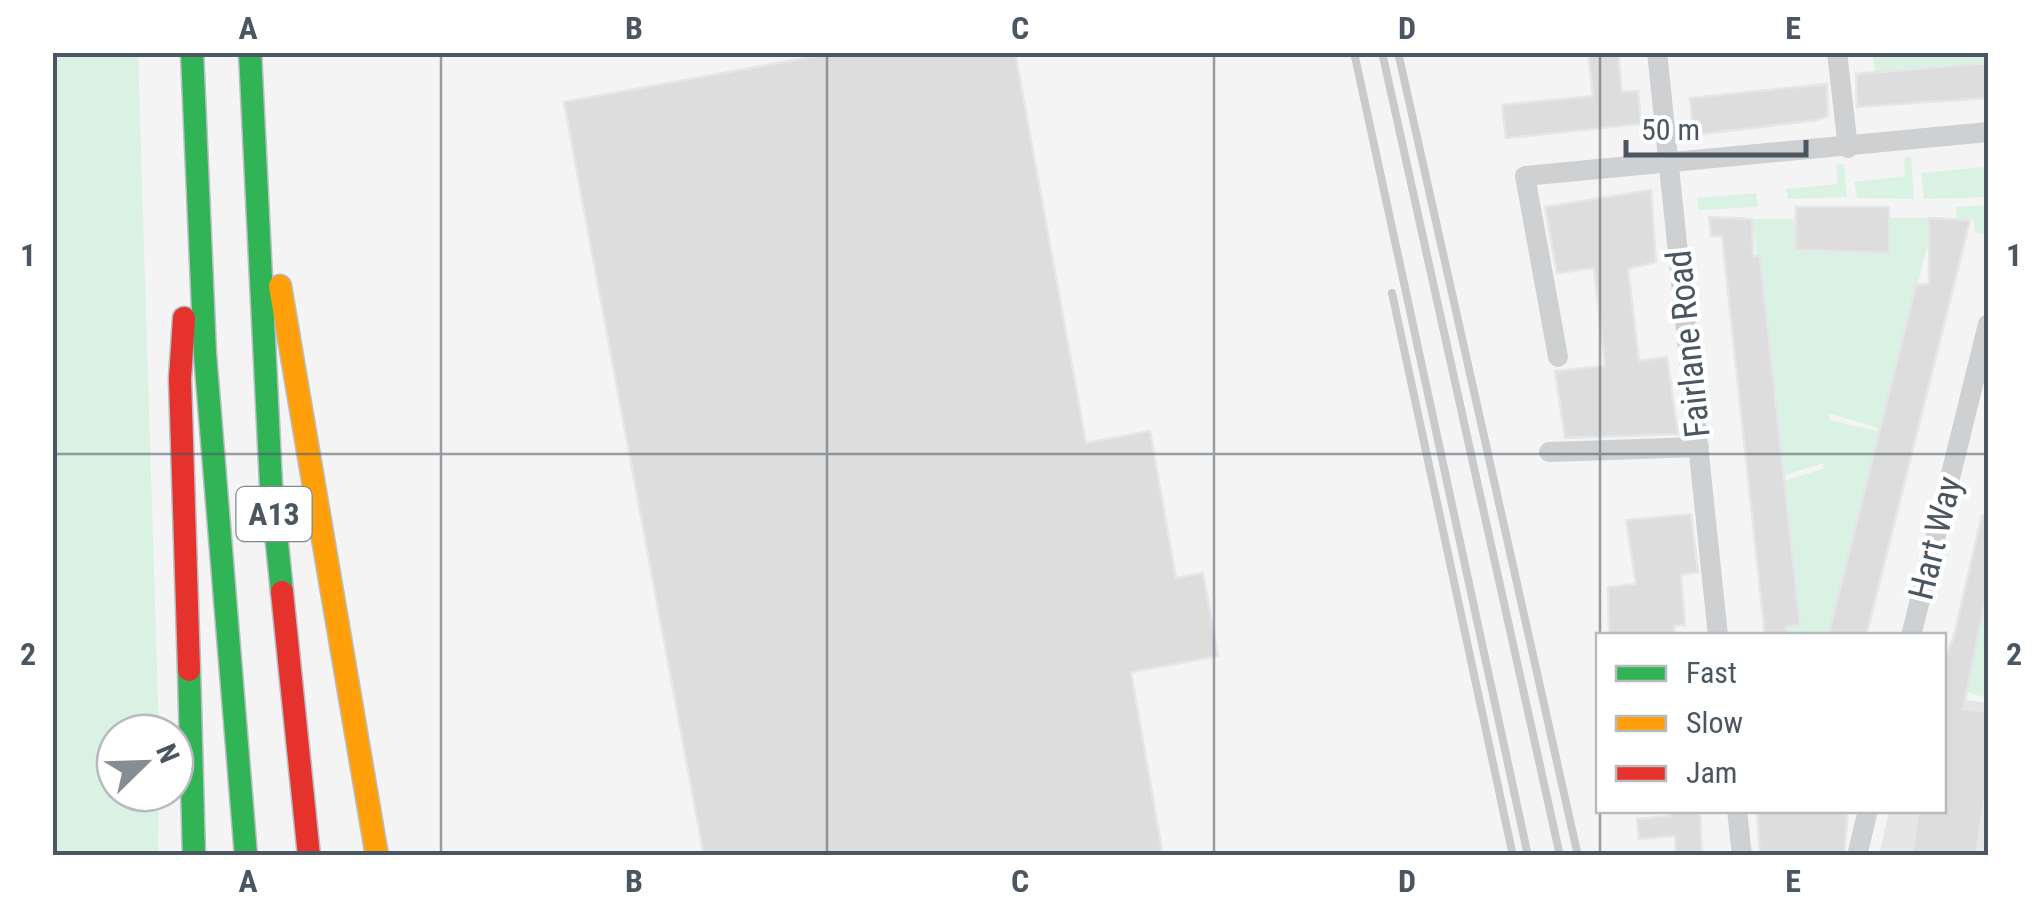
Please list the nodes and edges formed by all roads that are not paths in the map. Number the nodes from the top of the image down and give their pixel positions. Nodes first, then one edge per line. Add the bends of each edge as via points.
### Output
1 (192, 52) edge
2 (250, 52) edge
3 (1657, 52) edge
4 (1836, 52) edge
5 (1988, 132) edge
6 (1848, 148) junction
7 (1670, 164) junction
8 (256, 171) junction
9 (194, 175) junction
10 (1988, 324) edge
11 (1558, 358) dead end
12 (1699, 447) junction
13 (1550, 452) dead end
14 (1718, 633) edge
15 (1911, 633) edge
16 (1737, 813) edge
17 (1867, 813) edge
18 (194, 856) edge
19 (246, 856) edge
20 (309, 856) edge
21 (377, 856) edge
22 (1742, 856) edge
23 (1857, 856) edge

1 - 9 highway, A13
2 - 8 highway, A13
3 - 7 street, Fairlane Road
4 - 6 street
5 - 6 street
6 - 7 street
7 - 11 street via 1525,176
7 - 12 street, Fairlane Road
8 - 20 highway, A13 via 271,486
8 - 21 highway, A13 via 297,367
9 - 18 highway, A13 via 180,379
9 - 19 highway, A13
10 - 15 street, Hart Way
12 - 13 street
12 - 14 street, Fairlane Road
16 - 22 street
17 - 23 street

